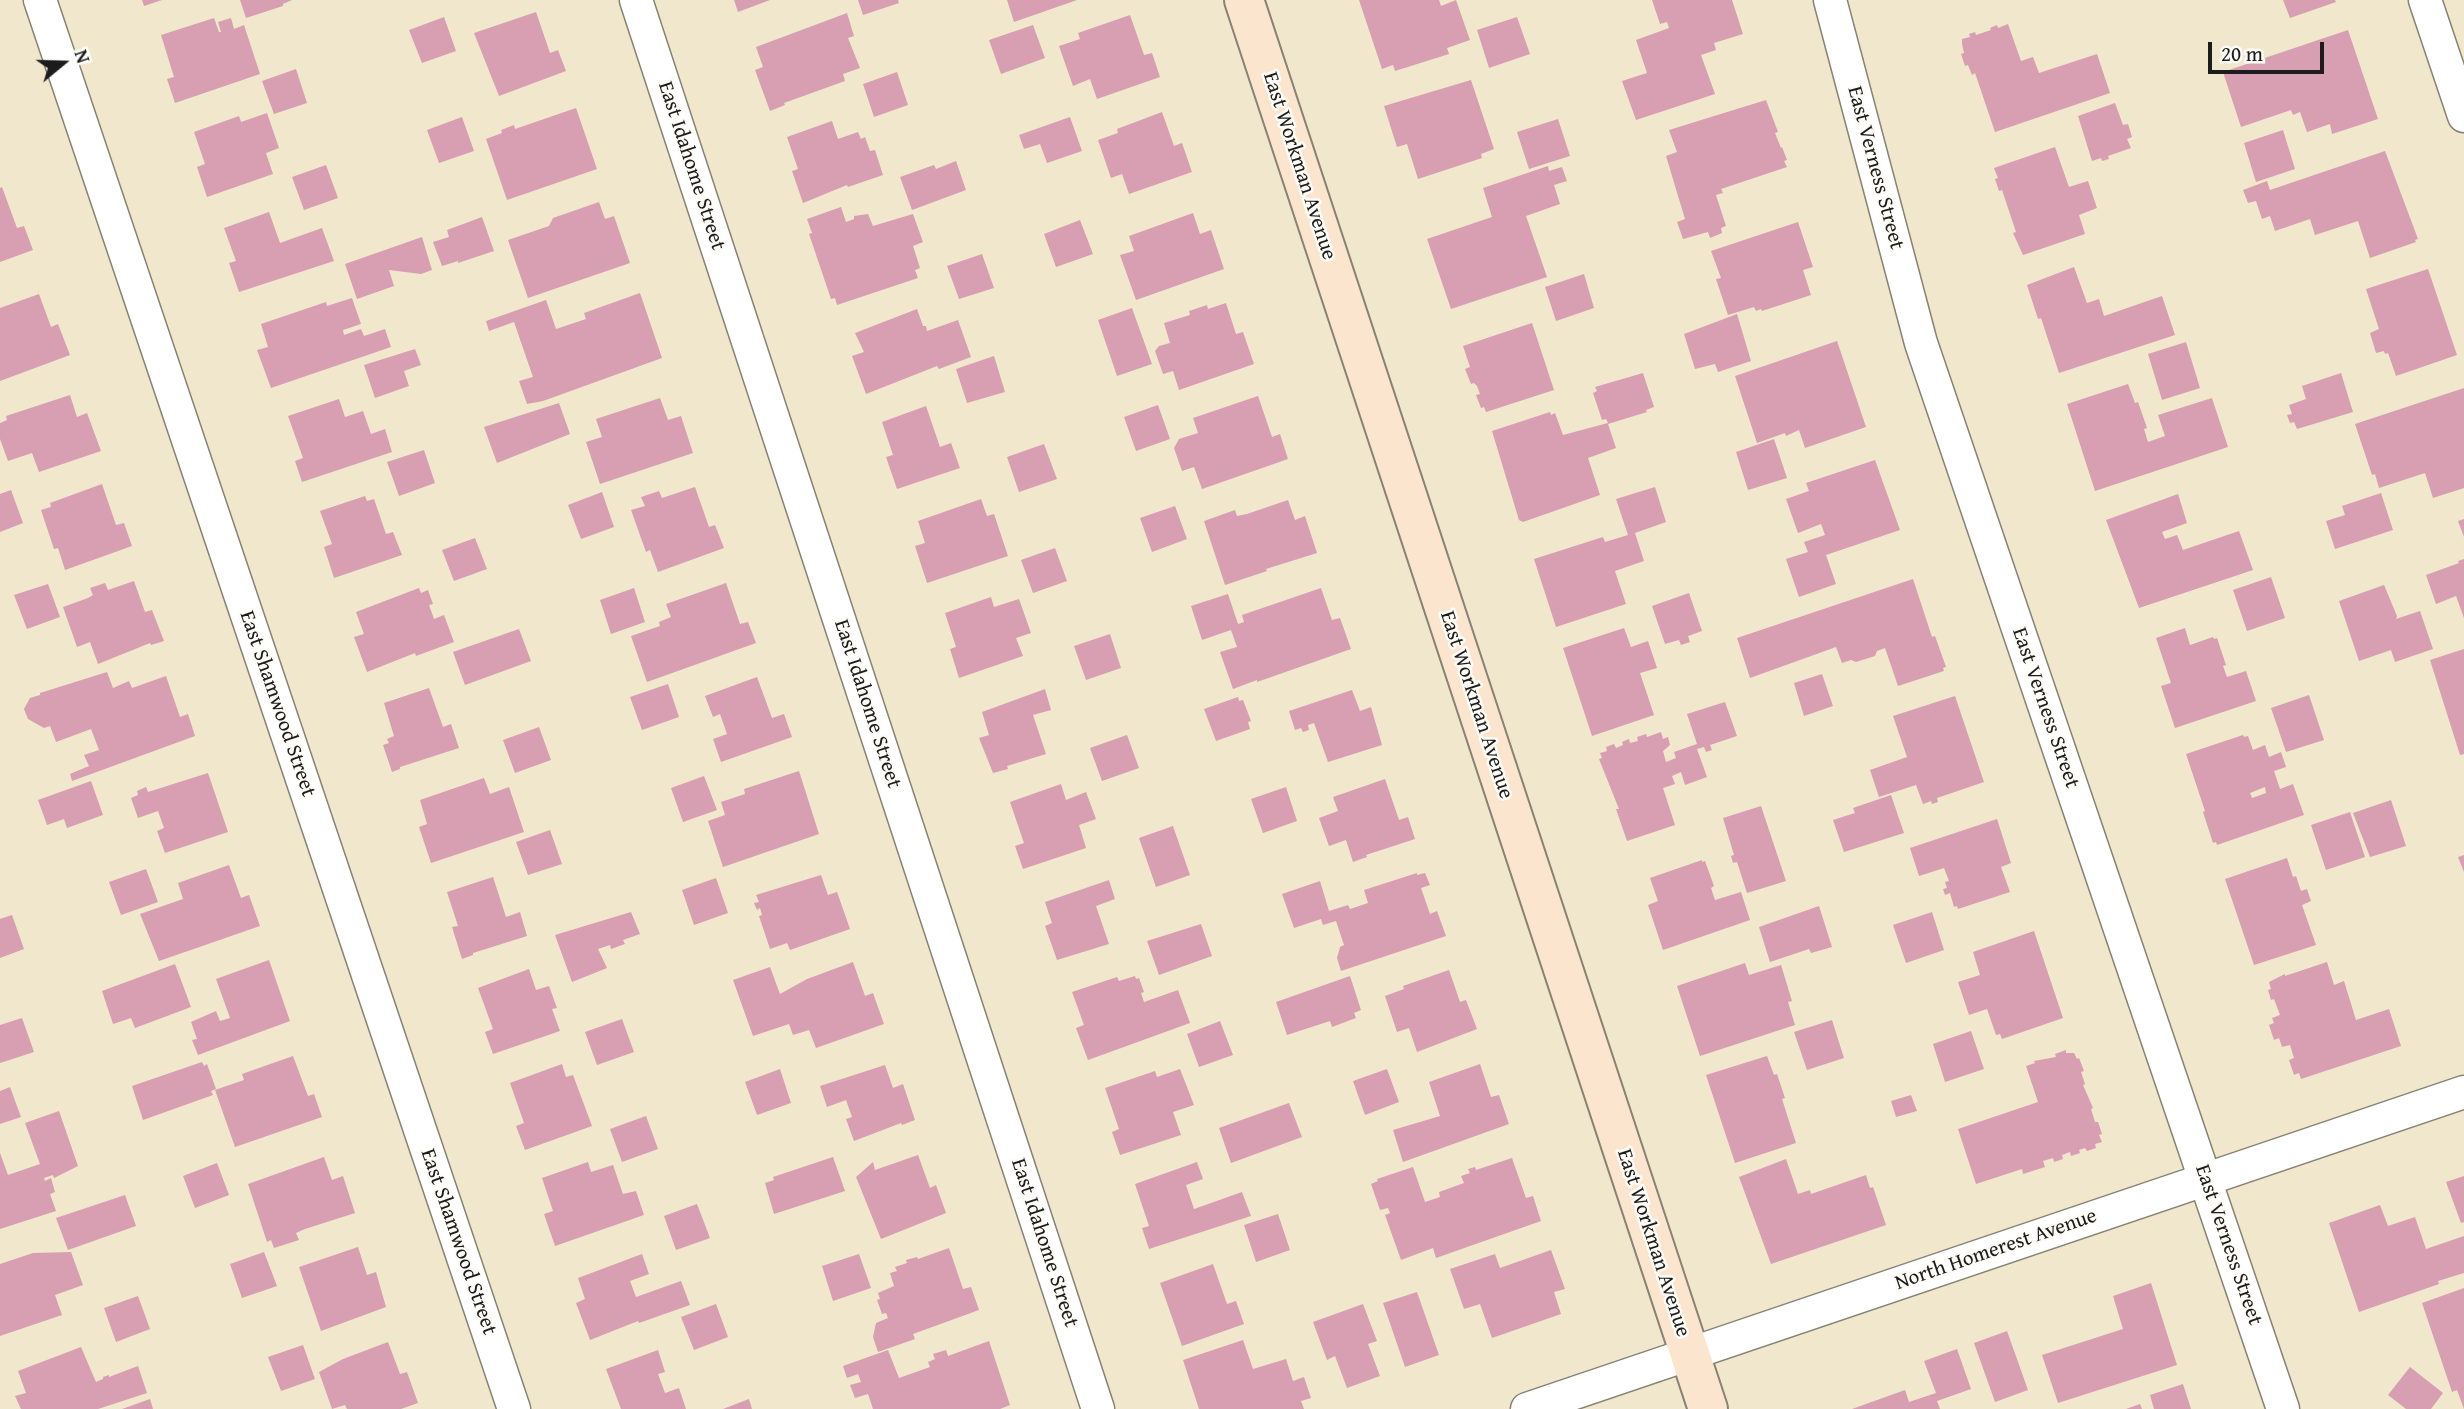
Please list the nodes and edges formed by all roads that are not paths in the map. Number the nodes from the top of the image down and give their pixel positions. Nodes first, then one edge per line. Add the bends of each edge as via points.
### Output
1 (40, 0) edge
2 (636, 0) edge
3 (1244, 0) edge
4 (1830, 0) edge
5 (2425, 0) edge
6 (2464, 116) edge
7 (2464, 1092) edge
8 (2206, 1179) junction
9 (1690, 1354) junction
10 (514, 1409) edge
11 (1098, 1409) edge
12 (1527, 1409) edge
13 (1708, 1409) edge
14 (2283, 1409) edge

1 - 10 street, East Shamwood Street
2 - 11 street, East Idahome Street
3 - 9 street, East Workman Avenue
4 - 8 street, East Verness Street via 1921,343
5 - 6 street
7 - 8 street, North Homerest Avenue
8 - 9 street, North Homerest Avenue
8 - 14 street, East Verness Street
9 - 12 street, North Homerest Avenue
9 - 13 street, East Workman Avenue

